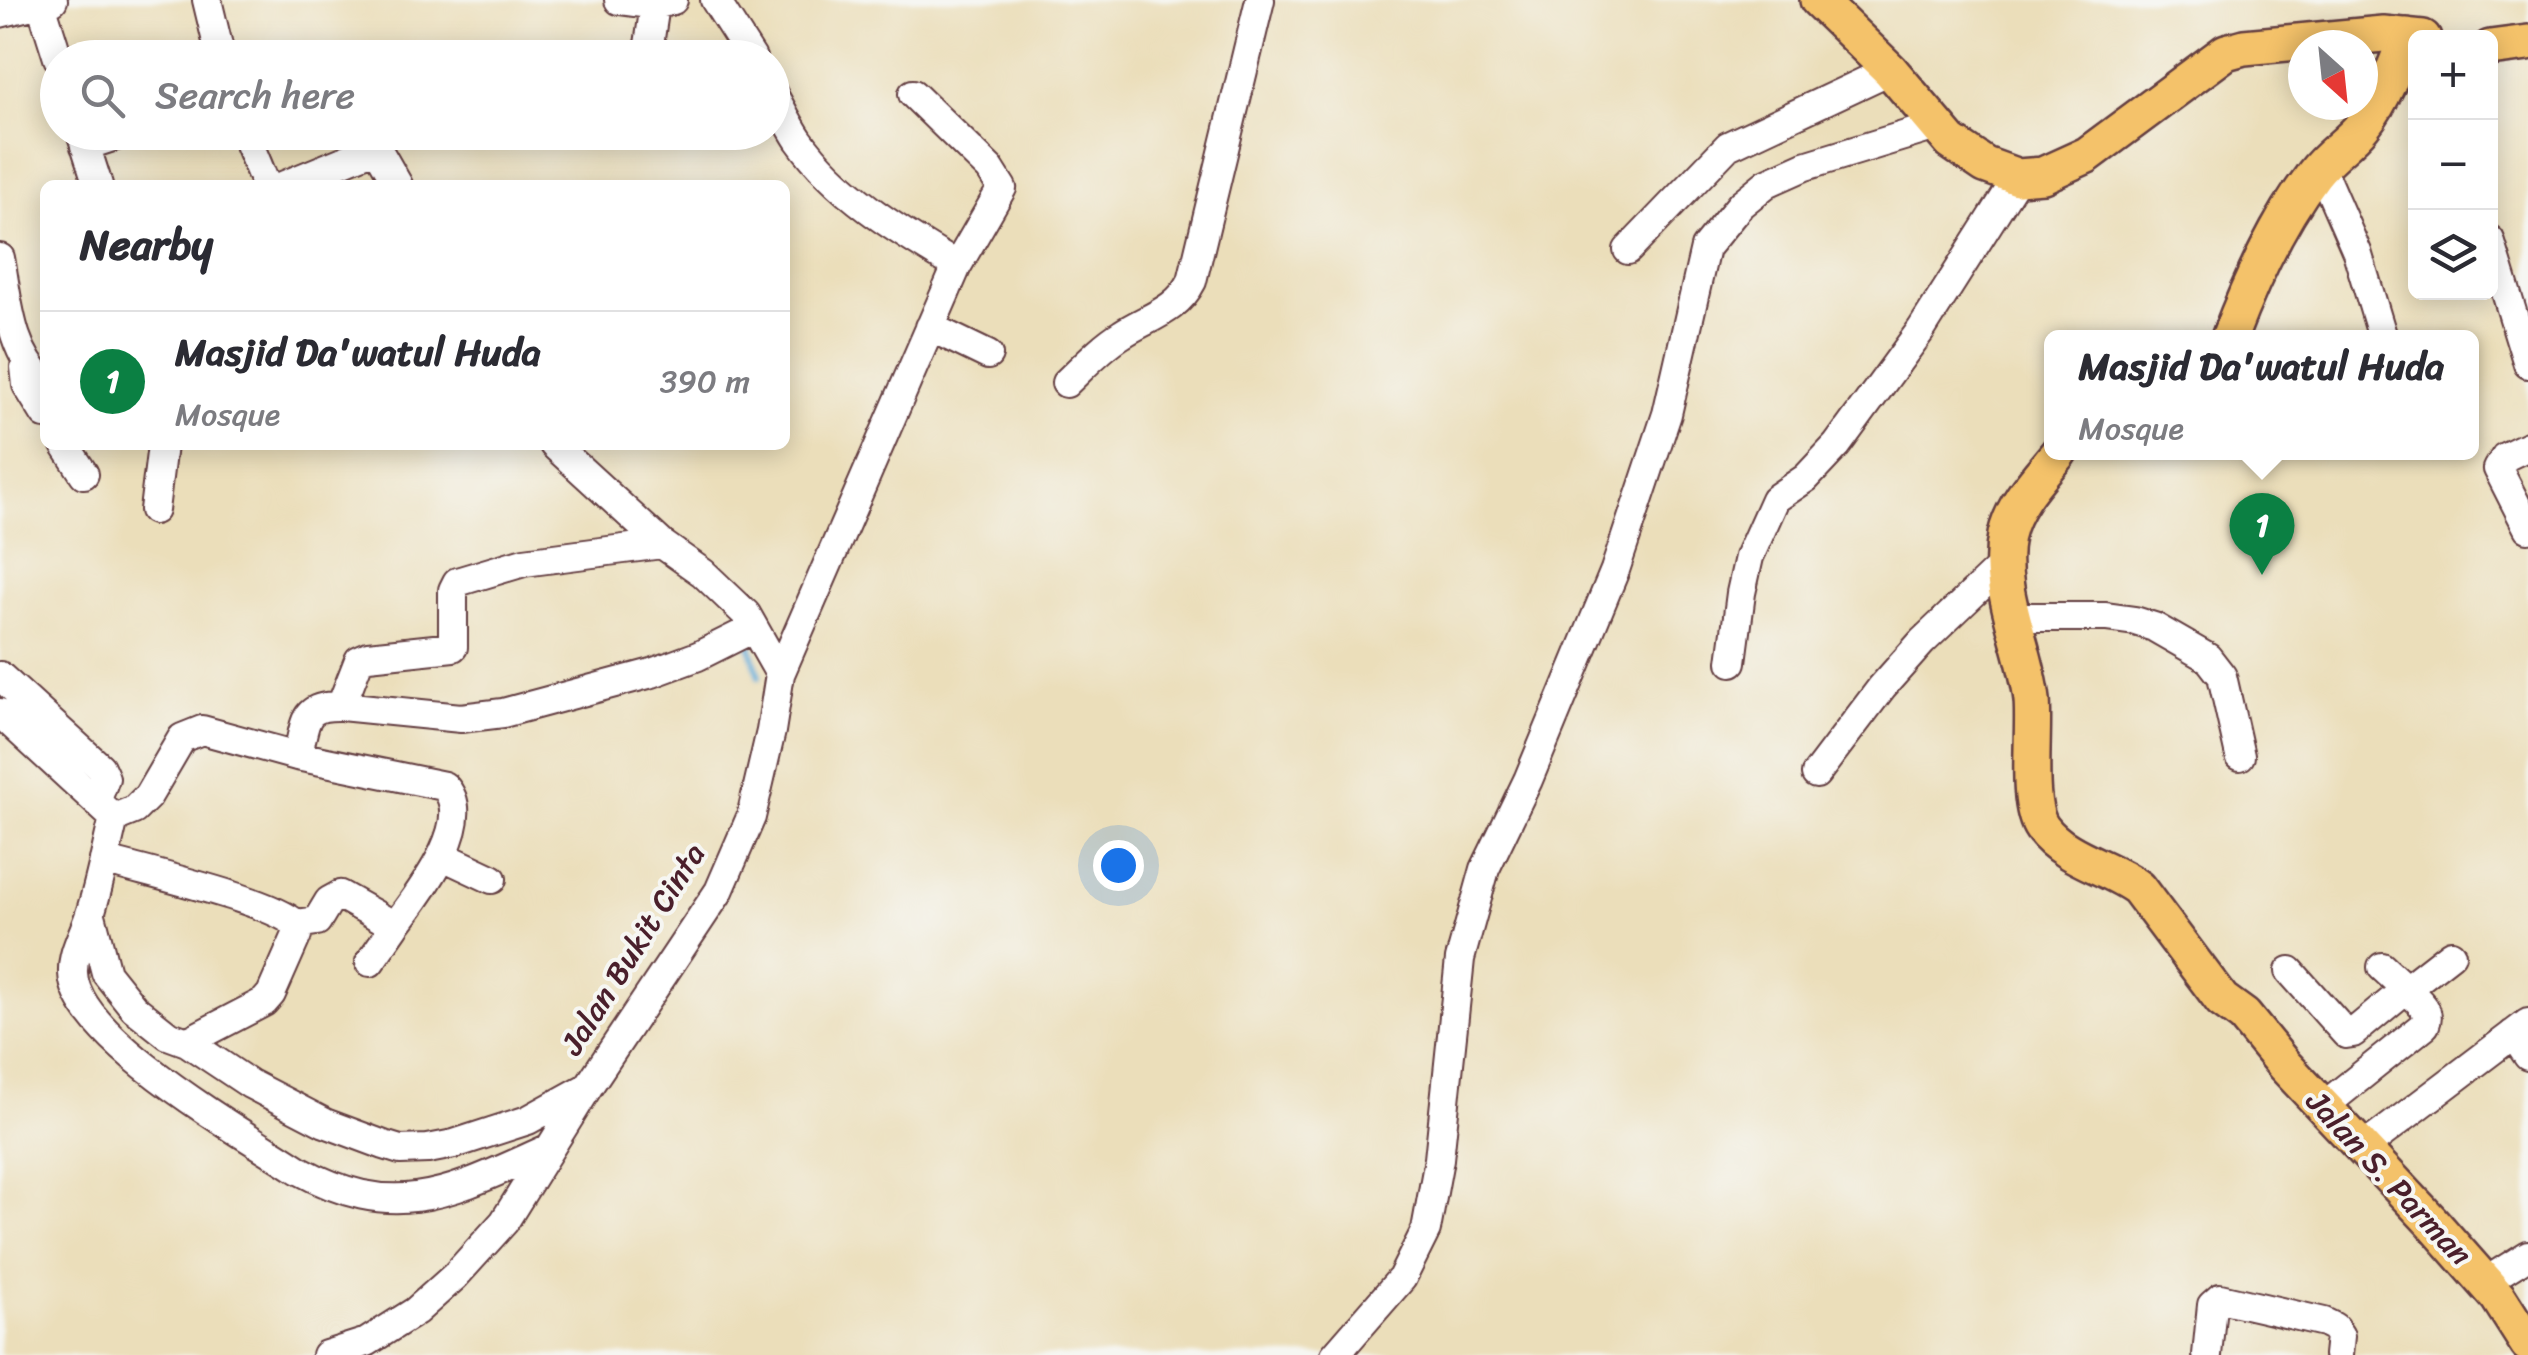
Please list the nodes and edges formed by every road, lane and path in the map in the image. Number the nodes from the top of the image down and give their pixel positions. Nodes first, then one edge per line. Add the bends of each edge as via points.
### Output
1 (207, 0) edge
2 (619, 0) edge
3 (715, 0) edge
4 (1260, 0) edge
5 (664, 2) edge
6 (1825, 3) edge
7 (27, 5) edge
8 (47, 40) edge
9 (217, 40) edge
10 (652, 40) edge
11 (741, 40) edge
12 (2528, 43) edge
13 (2498, 47) edge
14 (2391, 52) edge
15 (2288, 59) edge
16 (2214, 63) junction
17 (1890, 70) junction
18 (913, 94) dead end
19 (2346, 120) edge
20 (790, 123) edge
21 (1936, 126) junction
22 (87, 150) edge
23 (251, 150) edge
24 (370, 150) edge
25 (378, 150) edge
26 (2328, 158) junction
27 (2018, 177) junction
28 (96, 180) edge
29 (264, 180) edge
30 (297, 180) edge
31 (396, 180) edge
32 (1628, 250) dead end
33 (0, 258) edge
34 (957, 266) junction
35 (2498, 266) edge
36 (930, 327) junction
37 (2233, 330) edge
38 (2380, 330) edge
39 (988, 354) dead end
40 (26, 360) junction
41 (2528, 364) edge
42 (40, 377) edge
43 (1066, 383) dead end
44 (40, 406) edge
45 (2528, 446) edge
46 (67, 450) edge
47 (161, 450) edge
48 (559, 450) edge
49 (2053, 460) edge
50 (84, 474) dead end
51 (154, 510) dead end
52 (2528, 528) edge
53 (662, 544) junction
54 (2003, 564) junction
55 (2014, 617) junction
56 (754, 628) junction
57 (1732, 662) dead end
58 (780, 674) junction
59 (0, 676) edge
60 (341, 706) junction
61 (0, 713) edge
62 (298, 756) junction
63 (2240, 756) dead end
64 (1816, 774) dead end
65 (106, 809) junction
66 (443, 856) junction
67 (104, 860) junction
68 (492, 879) dead end
69 (91, 913) junction
70 (296, 924) junction
71 (395, 926) junction
72 (2452, 954) dead end
73 (370, 962) dead end
74 (2382, 967) dead end
75 (2290, 971) dead end
76 (2406, 990) junction
77 (134, 1008) junction
78 (108, 1035) junction
79 (2523, 1038) edge
80 (187, 1042) junction
81 (588, 1087) junction
82 (2325, 1105) junction
83 (552, 1148) junction
84 (2364, 1148) junction
85 (2528, 1254) edge
86 (2485, 1282) junction
87 (2528, 1344) edge
88 (326, 1355) edge
89 (1336, 1355) edge
90 (2207, 1355) edge
91 (2338, 1355) edge

1 - 9 street
2 - 5 street
3 - 11 street
4 - 43 street via 1192,282 1173,306 1120,335
5 - 10 street
6 - 17 main road
7 - 8 street
12 - 13 main road
14 - 16 main road via 2244,47
14 - 26 main road via 2376,106
15 - 16 main road
16 - 27 main road via 2070,165
17 - 21 main road
17 - 32 street via 1728,146
18 - 34 street, Jalan Bukit Cinta via 1001,185
19 - 26 main road
20 - 34 street via 841,186
21 - 27 main road via 1985,164
21 - 89 street via 1768,183 1705,248 1667,414 1615,570 1485,869 1460,959 1440,1159 1426,1230 1402,1278
22 - 28 street
23 - 29 street
24 - 30 street
25 - 31 street
26 - 37 main road via 2275,235
26 - 38 street
27 - 57 street via 1921,330 1837,445 1776,498 1740,593
33 - 40 street via 14,336
34 - 36 street, Jalan Bukit Cinta
35 - 41 street
36 - 39 street
36 - 58 street, Jalan Bukit Cinta
40 - 42 street
40 - 44 street via 27,385
45 - 52 street via 2505,457 2498,469
46 - 50 street
47 - 51 street
48 - 53 street
49 - 54 main road, Jalan S. Parman via 2018,505
53 - 56 street via 703,572
53 - 60 street via 524,562 457,582 453,647 359,660
54 - 55 main road, Jalan S. Parman
54 - 64 street via 1922,642
55 - 63 street via 2135,621 2208,658 2222,676
55 - 82 main road, Jalan S. Parman via 2032,700 2034,768 2055,821 2071,837 2150,875 2236,992 2244,1016
56 - 58 street
56 - 60 street via 652,673 503,713 461,718
58 - 81 street, Jalan Bukit Cinta via 751,817 719,891
59 - 65 street via 100,767
60 - 62 street via 309,714
61 - 65 street
62 - 65 street via 192,732 134,810
62 - 66 street via 444,786 454,796 456,814
65 - 67 street
66 - 68 street
66 - 71 street
67 - 69 street
67 - 70 street via 238,899
69 - 77 street via 106,973
69 - 78 street via 73,974 77,992
70 - 71 street via 317,922 328,901 340,895
70 - 80 street via 264,1002
71 - 73 street
72 - 76 street
74 - 76 street
75 - 76 street via 2346,1034
76 - 82 street via 2426,1010 2425,1025
77 - 78 street
77 - 80 street
78 - 83 street via 298,1170 362,1197 449,1192
79 - 84 street
80 - 81 street via 325,1123 400,1150 454,1144 528,1120
81 - 83 street, Jalan Bukit Cinta
82 - 84 main road, Jalan S. Parman
83 - 88 street, Jalan Bukit Cinta via 504,1222 455,1276 366,1342
84 - 86 main road, Jalan S. Parman
85 - 86 street
86 - 87 main road, Jalan S. Parman
90 - 91 street via 2212,1305 2220,1298 2334,1327

